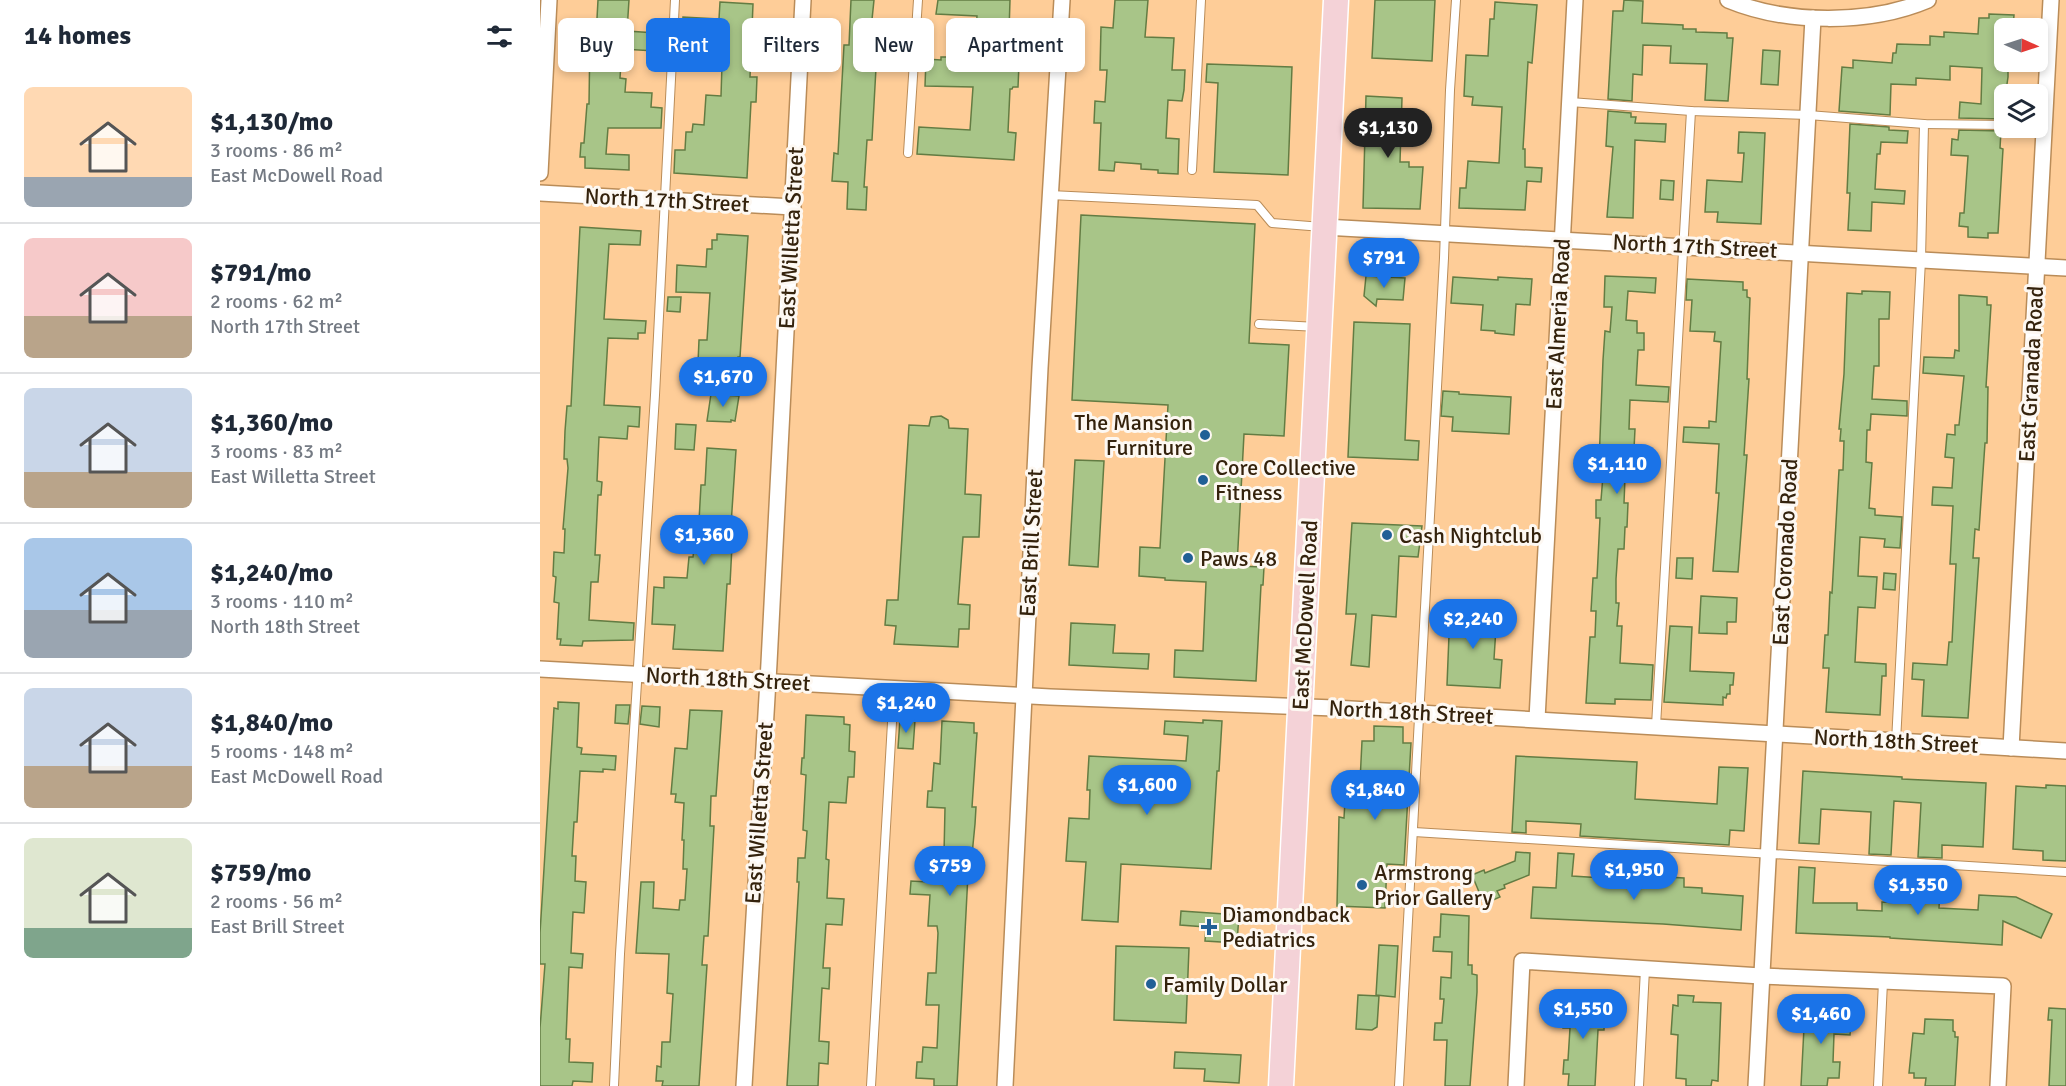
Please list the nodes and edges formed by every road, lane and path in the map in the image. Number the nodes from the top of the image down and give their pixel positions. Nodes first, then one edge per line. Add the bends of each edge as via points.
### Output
1 (549, 0) edge
2 (675, 0) edge
3 (803, 0) edge
4 (918, 0) edge
5 (1062, 0) edge
6 (1201, 0) edge
7 (1336, 0) edge
8 (1456, 0) edge
9 (1575, 0) edge
10 (1728, 0) edge
11 (1928, 0) edge
12 (2051, 0) edge
13 (1813, 18) junction
14 (2044, 84) edge
15 (1570, 102) junction
16 (1691, 111) junction
17 (1808, 115) junction
18 (1924, 124) junction
19 (1994, 125) edge
20 (2041, 138) edge
21 (908, 153) dead end
22 (1192, 170) dead end
23 (540, 172) edge
24 (540, 193) edge
25 (1050, 195) junction
26 (665, 199) junction
27 (793, 207) junction
28 (1324, 227) junction
29 (1445, 233) junction
30 (1563, 239) junction
31 (1682, 246) junction
32 (1802, 252) junction
33 (1922, 260) junction
34 (2037, 266) junction
35 (2066, 268) edge
36 (1259, 324) dead end
37 (1319, 327) junction
38 (540, 669) edge
39 (637, 674) junction
40 (767, 681) junction
41 (894, 688) junction
42 (1024, 695) junction
43 (1300, 707) junction
44 (1419, 713) junction
45 (1537, 719) junction
46 (1656, 726) junction
47 (1776, 734) junction
48 (1896, 742) junction
49 (2011, 748) junction
50 (2066, 751) edge
51 (1414, 832) junction
52 (1768, 854) junction
53 (2066, 872) edge
54 (1645, 969) junction
55 (1761, 976) junction
56 (1883, 982) junction
57 (614, 1086) edge
58 (744, 1086) edge
59 (871, 1086) edge
60 (1005, 1086) edge
61 (1281, 1086) edge
62 (1399, 1086) edge
63 (1516, 1086) edge
64 (1639, 1086) edge
65 (1756, 1086) edge
66 (1878, 1086) edge
67 (1998, 1086) edge

1 - 23 street
2 - 26 lane
3 - 27 street, East Willetta Street
4 - 21 lane
5 - 25 street, East Brill Street
6 - 22 lane
7 - 28 main road, East McDowell Road
8 - 29 lane
9 - 15 street, East Almeria Road
10 - 13 street via 1751,8
11 - 13 street via 1865,16
12 - 14 street, East Granada Road
13 - 17 street, East Coronado Road
15 - 16 lane
15 - 30 street, East Almeria Road
16 - 17 lane
16 - 31 lane
17 - 18 lane
17 - 32 street, East Coronado Road
18 - 19 lane
18 - 33 lane
20 - 34 street, East Granada Road
24 - 26 street, North 17th Street
25 - 28 lane via 1257,205 1272,223
25 - 42 street, East Brill Street
26 - 27 street, North 17th Street
26 - 39 lane
27 - 40 street, East Willetta Street
28 - 29 street, North 17th Street
28 - 37 main road, East McDowell Road
29 - 30 street, North 17th Street
29 - 44 lane
30 - 31 street, North 17th Street
30 - 45 street, East Almeria Road
31 - 32 street, North 17th Street
31 - 46 lane
32 - 33 street, North 17th Street
32 - 47 street, East Coronado Road
33 - 34 street, North 17th Street
33 - 48 lane
34 - 35 street, North 17th Street
34 - 49 street, East Granada Road
36 - 37 lane
37 - 43 main road, East McDowell Road
38 - 39 street, North 18th Street
39 - 40 street, North 18th Street
39 - 57 lane
40 - 41 street, North 18th Street
40 - 58 street, East Willetta Street
41 - 42 street, North 18th Street
41 - 59 lane
42 - 43 street, North 18th Street
42 - 60 street, East Brill Street
43 - 44 street, North 18th Street
43 - 61 main road, East McDowell Road
44 - 45 street, North 18th Street
44 - 51 lane
45 - 46 street, North 18th Street
46 - 47 street, North 18th Street
47 - 48 street, North 18th Street
47 - 52 street, East Coronado Road
48 - 49 street, North 18th Street
49 - 50 street, North 18th Street
51 - 52 lane
51 - 62 lane
52 - 53 lane
52 - 55 street, East Coronado Road
54 - 55 street
54 - 63 street via 1522,961
54 - 64 lane
55 - 56 street
55 - 65 street, East Coronado Road
56 - 66 lane
56 - 67 street via 2003,986

